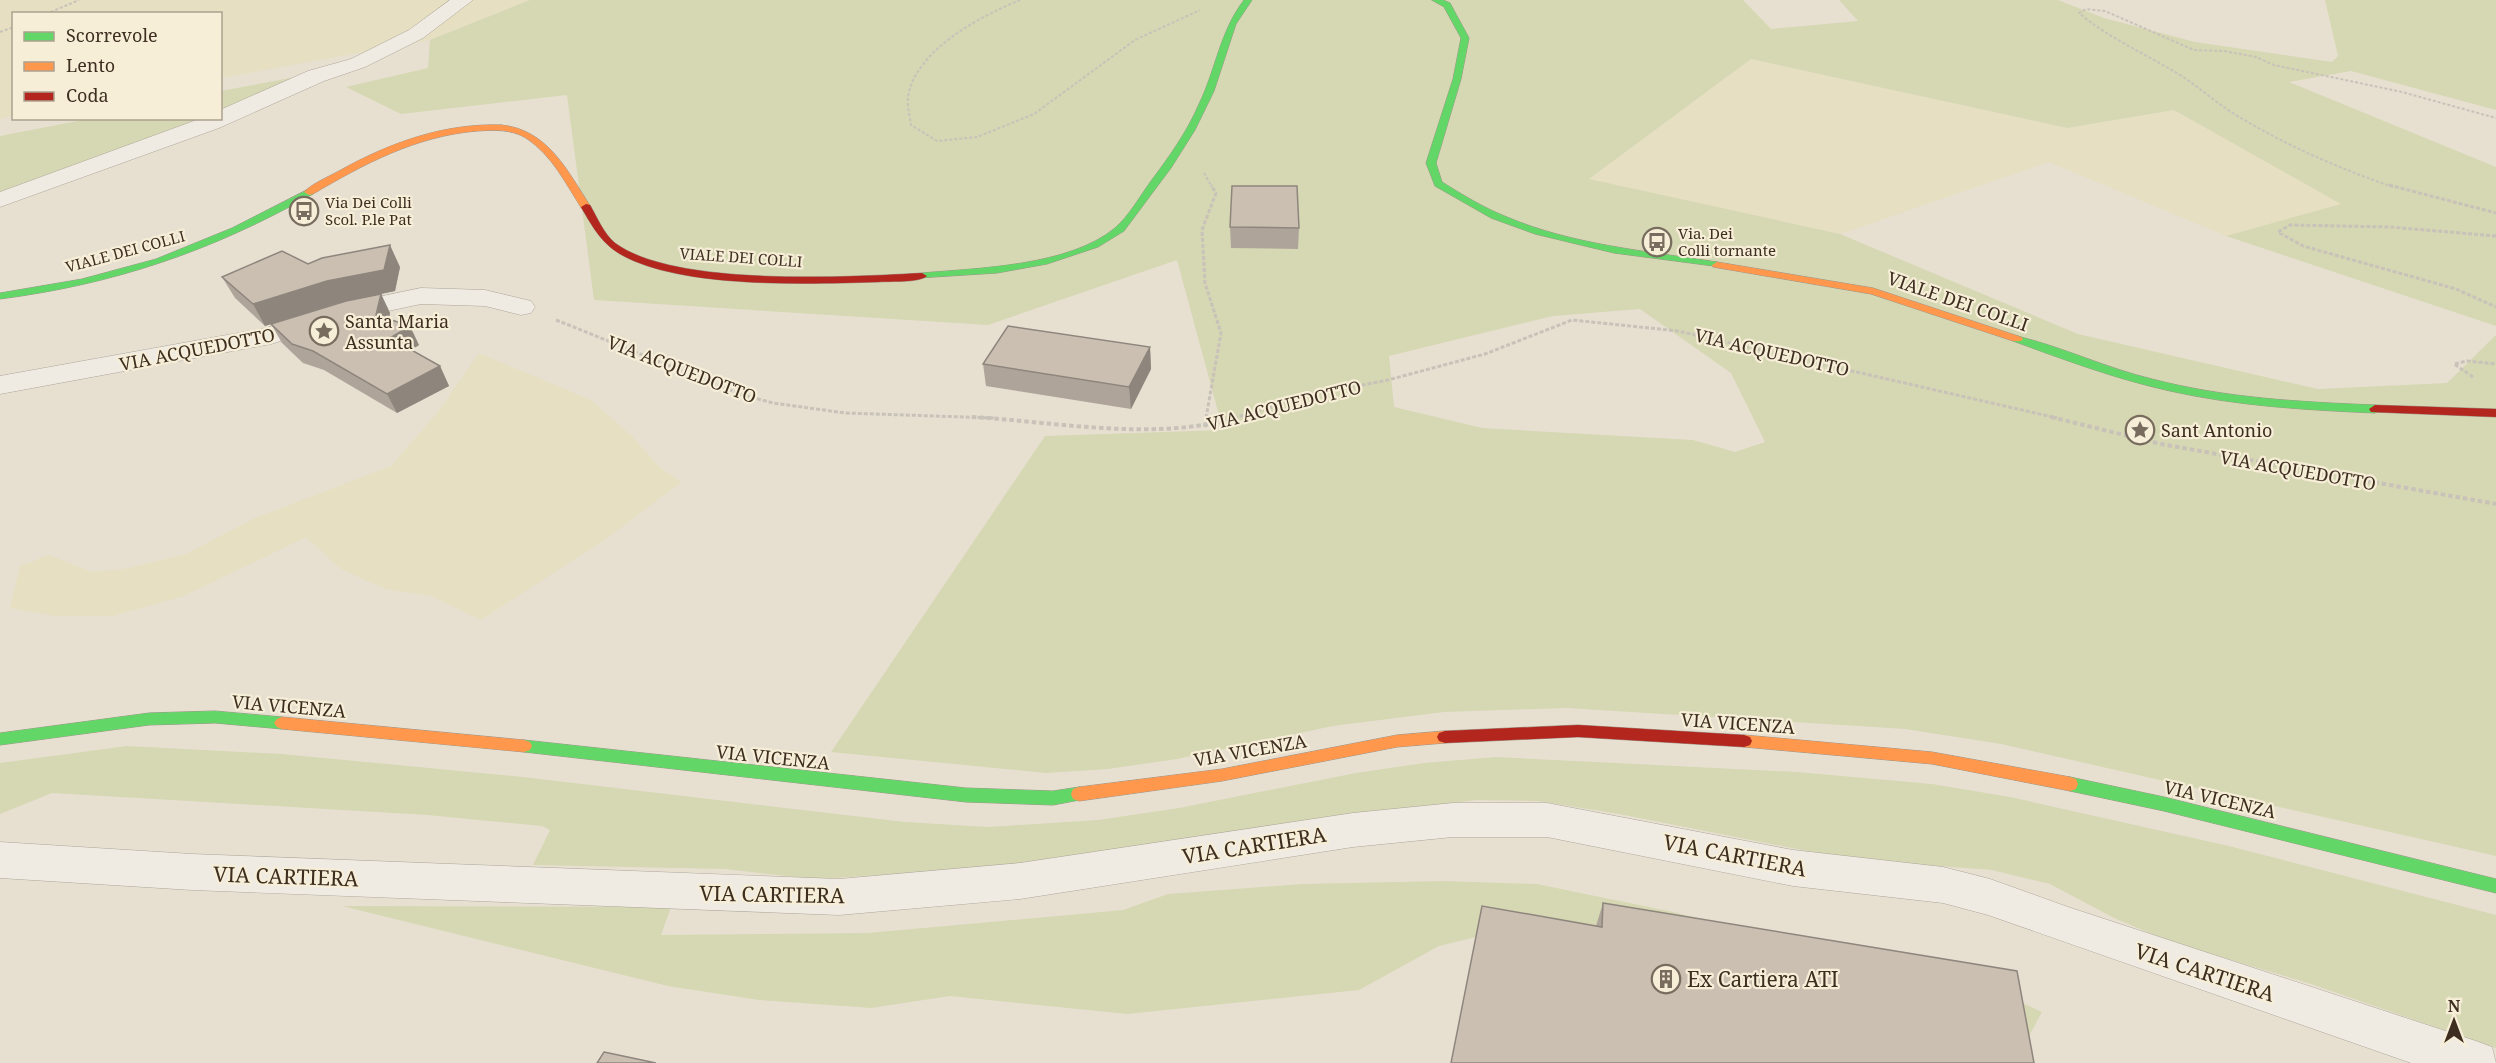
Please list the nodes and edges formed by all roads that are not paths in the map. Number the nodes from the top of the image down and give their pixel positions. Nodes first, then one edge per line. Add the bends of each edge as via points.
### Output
1 (463, 0) edge
2 (1248, 0) edge
3 (1437, 0) edge
4 (222, 118) edge
5 (218, 120) edge
6 (0, 200) edge
7 (0, 296) edge
8 (521, 307) road end
9 (0, 385) edge
10 (2496, 413) edge
11 (0, 739) edge
12 (0, 860) edge
13 (2496, 886) edge
14 (2476, 1063) edge

1 - 4 street via 416,34 358,63 316,76
2 - 7 main road, VIALE DEI COLLI via 1226,29 1210,88 1180,151 1120,228 1104,242 1016,267 952,275 789,279 676,270 639,260 611,245 543,149 528,134 475,128 406,141 200,248 89,280
3 - 10 main road, VIALE DEI COLLI via 1447,4 1466,38 1431,164 1438,184 1479,209 1517,225 1574,241 1873,291 2150,382 2266,402
5 - 6 street
8 - 9 street, VIA ACQUEDOTTO via 485,298 421,296 349,311 271,336
11 - 13 main road, VIA VICENZA via 149,719 215,717 955,794 1053,798 1222,775 1397,741 1578,731 1718,739 1932,758 2014,772 2164,804
12 - 14 street, VIA CARTIERA via 192,872 838,897 1020,881 1353,830 1453,820 1547,820 1793,868 1943,885 1990,897

